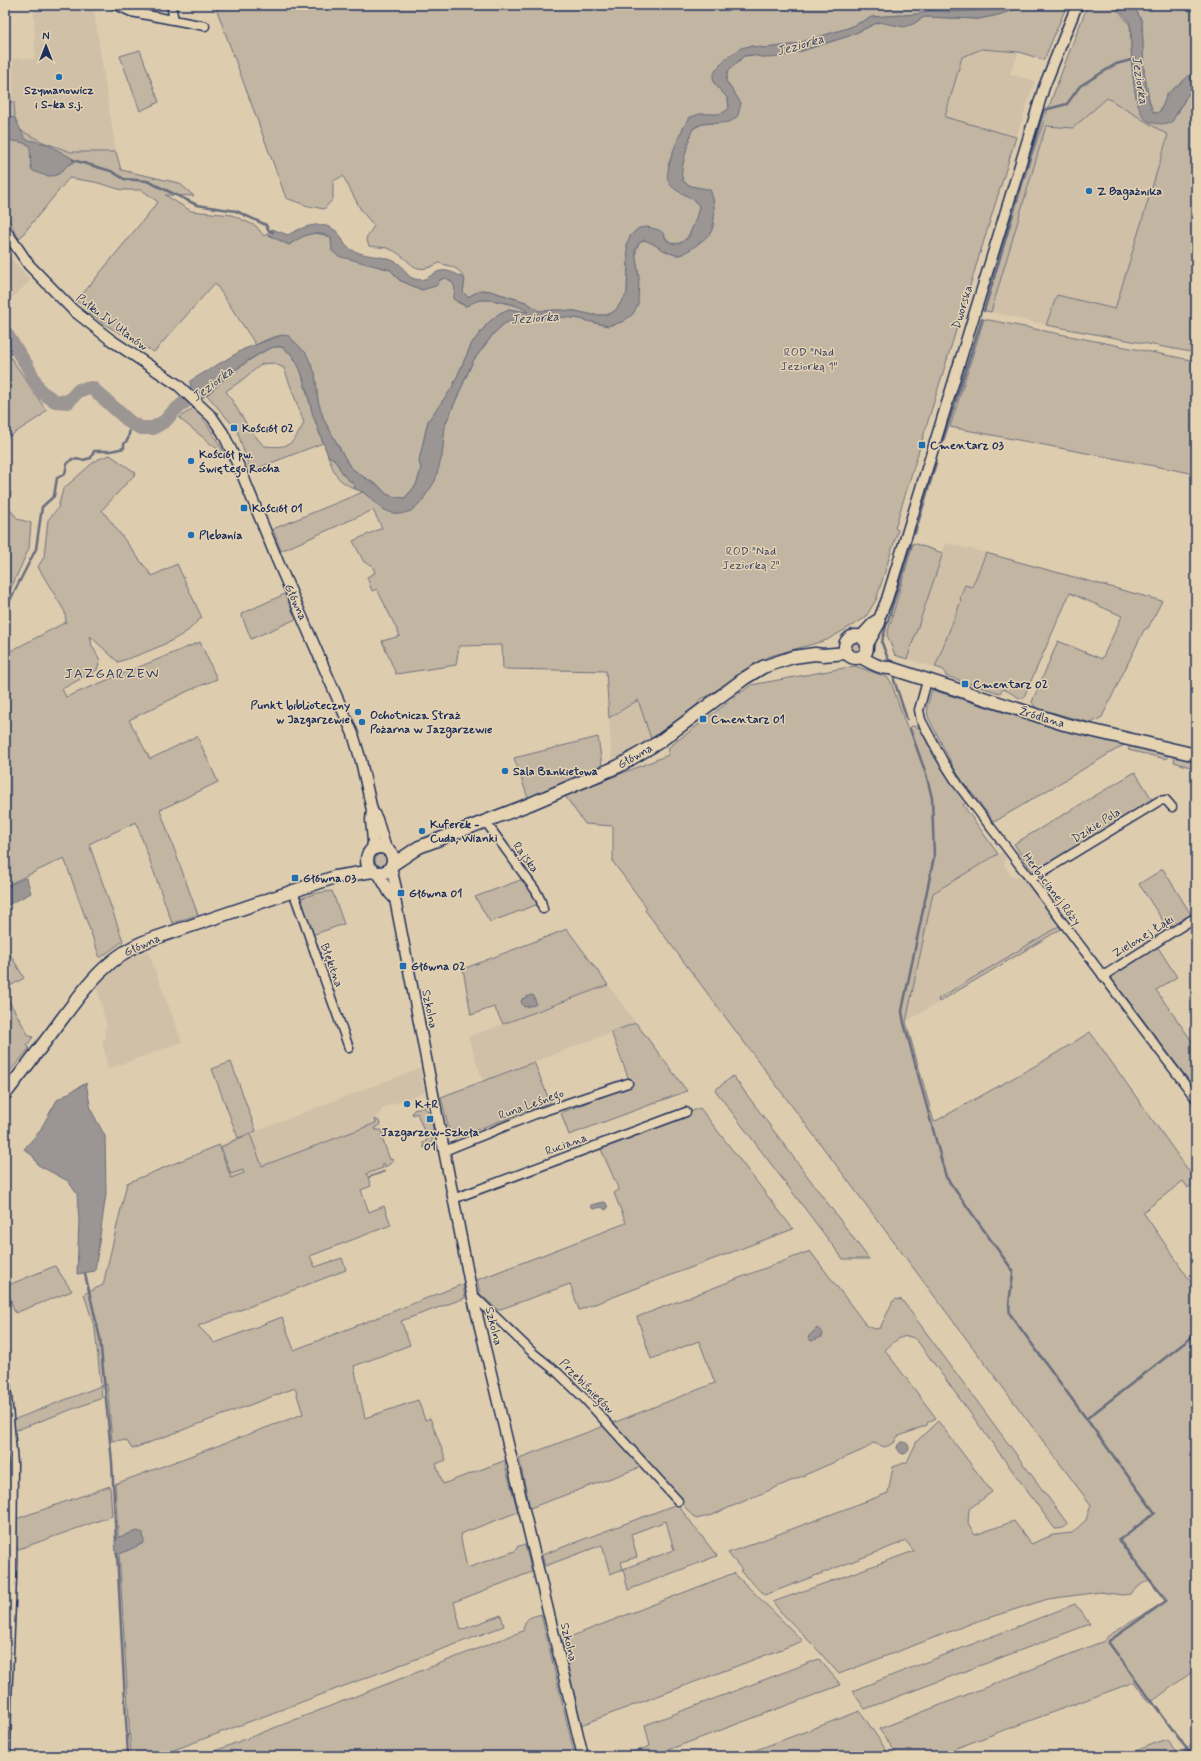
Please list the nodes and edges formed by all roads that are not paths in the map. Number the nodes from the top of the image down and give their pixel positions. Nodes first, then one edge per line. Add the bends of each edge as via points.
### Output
1 (116, 5) edge
2 (171, 5) edge
3 (1077, 5) edge
4 (174, 20) junction
5 (205, 26) dead end
6 (5, 230) edge
7 (200, 404) joint
8 (864, 647) junction
9 (846, 648) junction
10 (926, 681) junction
11 (1196, 755) edge
12 (1172, 807) dead end
13 (372, 810) junction
14 (485, 821) junction
15 (419, 847) junction
16 (387, 849) junction
17 (370, 854) junction
18 (392, 866) junction
19 (376, 872) junction
20 (335, 877) junction
21 (1031, 879) junction
22 (293, 891) junction
23 (395, 899) junction
24 (543, 909) dead end
25 (1196, 917) edge
26 (1103, 976) junction
27 (349, 1048) dead end
28 (628, 1082) dead end
29 (5, 1094) edge
30 (1196, 1099) edge
31 (686, 1112) dead end
32 (444, 1151) junction
33 (453, 1199) junction
34 (472, 1294) junction
35 (5, 1373) edge
36 (678, 1501) dead end
37 (8, 1550) edge
38 (7, 1652) edge
39 (6, 1756) edge
40 (582, 1756) edge

1 - 4 street via 131,12
2 - 4 street
3 - 8 street, Dworska via 1033,118 879,619 880,623
4 - 5 street
6 - 7 street, Pułku IV Ułanów via 29,265 72,310 178,385
7 - 13 street, Główna via 212,417 231,448 338,700 357,747
8 - 9 main road, Źródlana via 852,657
8 - 9 main road via 851,637
8 - 10 main road, Źródlana via 873,664
9 - 14 main road, Główna via 824,655 785,659 763,667 659,742 619,766
10 - 11 main road, Źródlana via 1064,724
10 - 21 street, Herbacianej Róży via 920,715 943,761
12 - 21 street, Dzikie Pola via 1166,800 1159,801
13 - 16 street, Główna
13 - 17 street, Główna via 373,841
14 - 15 main road, Główna
14 - 24 street, Rajska via 536,891
15 - 16 main road, Główna
15 - 18 main road, Główna
16 - 17 main road via 377,848
16 - 18 main road via 393,857
17 - 19 main road via 369,867
17 - 20 main road, Główna
18 - 19 main road via 386,872
18 - 23 street, Szkolna via 397,893
19 - 20 main road, Główna
19 - 23 street, Szkolna
20 - 22 main road, Główna
21 - 26 street, Herbacianej Róży
22 - 27 street, Błękitna
22 - 29 main road, Główna via 149,940 119,955 89,983
23 - 32 street, Szkolna
25 - 26 street, Zielonej Łąki
26 - 30 street, Herbacianej Róży
28 - 32 street, Runa Leśnego via 538,1113
31 - 33 street, Ruciana
32 - 33 street, Szkolna
33 - 34 street, Szkolna
34 - 36 street, Przebiśniegów via 585,1399
34 - 40 street, Szkolna
35 - 37 street via 13,1464
37 - 38 street
38 - 39 street

